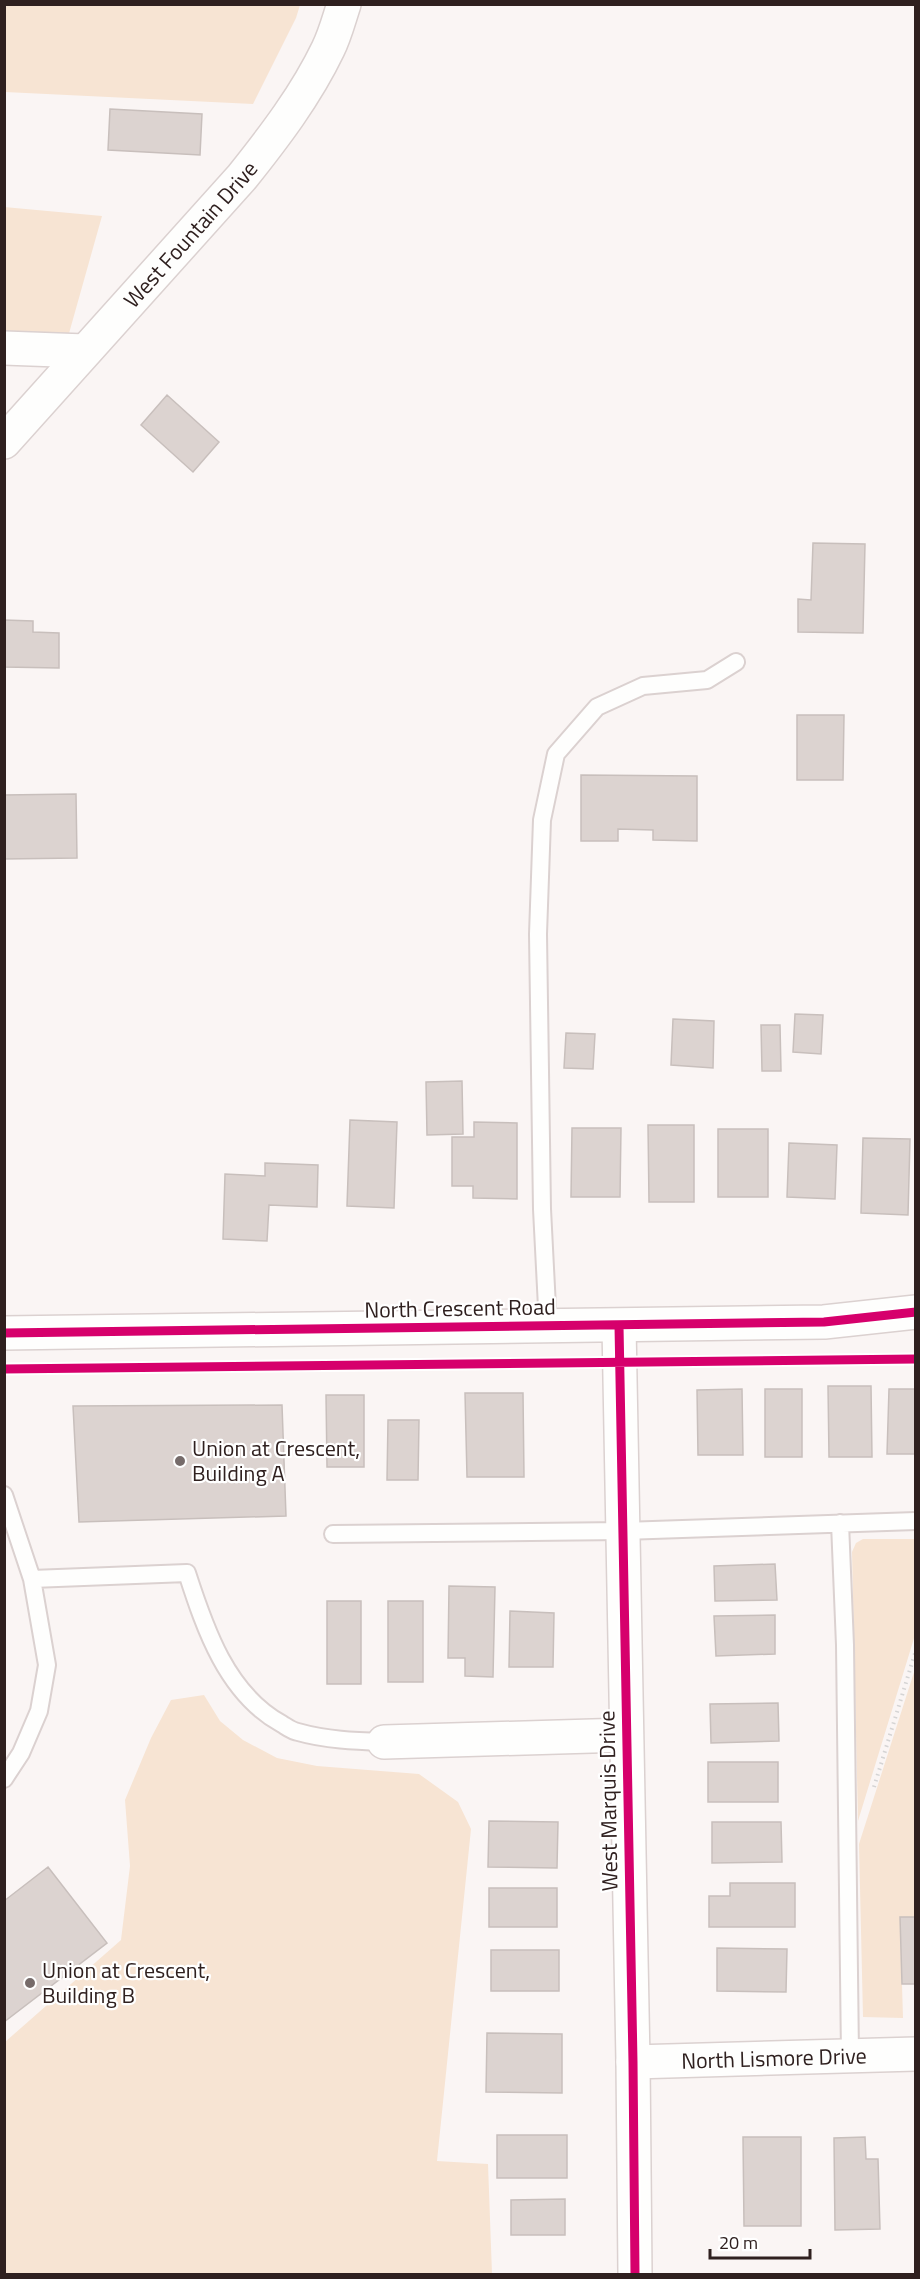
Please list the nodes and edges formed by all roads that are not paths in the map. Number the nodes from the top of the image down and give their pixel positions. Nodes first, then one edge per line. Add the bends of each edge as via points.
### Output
1 (344, 4) edge
2 (4, 348) edge
3 (85, 351) junction
4 (4, 442) edge
5 (736, 662) dead end
6 (915, 1312) edge
7 (619, 1326) junction
8 (548, 1327) junction
9 (4, 1333) edge
10 (4, 1495) edge
11 (915, 1521) edge
12 (840, 1523) junction
13 (623, 1531) junction
14 (333, 1534) dead end
15 (32, 1579) junction
16 (626, 1735) junction
17 (384, 1742) joint
18 (4, 1779) edge
19 (915, 2054) edge
20 (850, 2055) junction
21 (633, 2062) junction
22 (635, 2274) edge

1 - 3 street, West Fountain Drive via 328,48 265,148
2 - 3 street
3 - 4 street, West Fountain Drive
5 - 8 lane via 707,680 643,686 597,707 556,754 542,820 538,934
6 - 7 street, North Crescent Road via 824,1322
7 - 8 street, North Crescent Road
7 - 13 street, West Marquis Drive
8 - 9 street, North Crescent Road
10 - 15 lane
11 - 12 lane
12 - 13 lane
12 - 20 lane
13 - 14 lane
13 - 16 street, West Marquis Drive
15 - 17 lane via 187,1573 227,1670 267,1716 296,1732
15 - 18 lane via 47,1665 39,1711 21,1753
16 - 17 street
16 - 21 street, West Marquis Drive
19 - 20 street, North Lismore Drive
20 - 21 street, North Lismore Drive
21 - 22 street, West Marquis Drive

